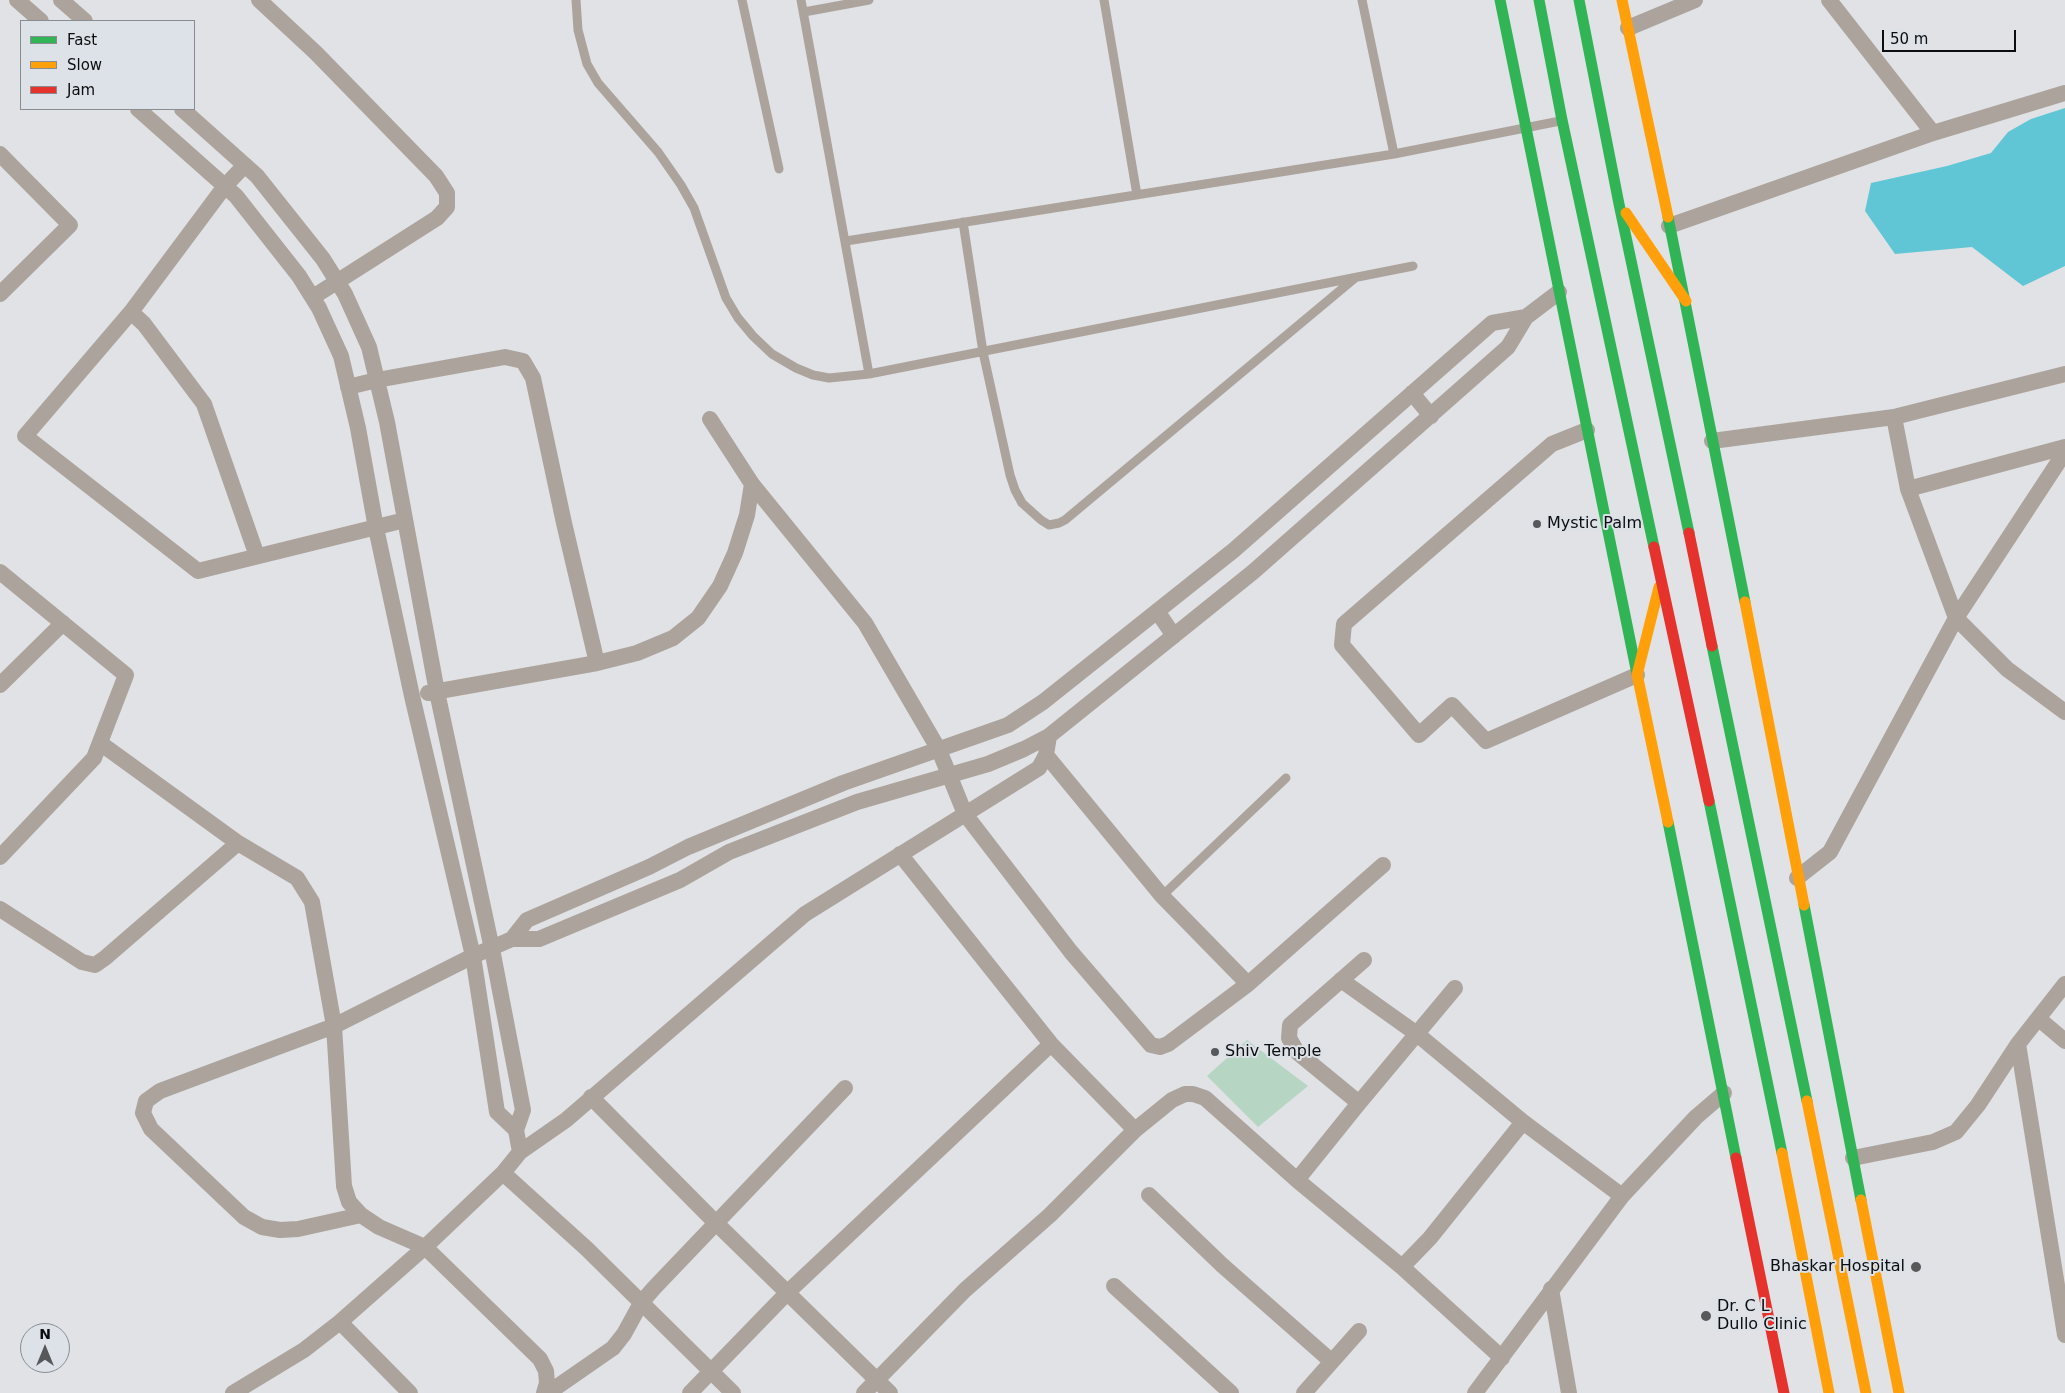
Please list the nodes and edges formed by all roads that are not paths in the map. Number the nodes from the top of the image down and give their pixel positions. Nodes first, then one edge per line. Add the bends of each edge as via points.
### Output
1 (61, 0) edge
2 (259, 0) edge
3 (576, 0) edge
4 (742, 0) edge
5 (801, 0) edge
6 (869, 0) edge
7 (1104, 0) edge
8 (1362, 0) edge
9 (1500, 0) edge
10 (1539, 0) edge
11 (1579, 0) edge
12 (1622, 0) edge
13 (1695, 0) edge
14 (1829, 0) edge
15 (22, 1) edge
16 (804, 12) junction
17 (40, 20) edge
18 (84, 20) edge
19 (1628, 28) junction
20 (2065, 92) edge
21 (139, 110) edge
22 (183, 110) edge
23 (1562, 120) junction
24 (1525, 127) junction
25 (1933, 133) junction
26 (0, 154) edge
27 (1394, 154) junction
28 (245, 165) junction
29 (779, 169) dead end
30 (225, 186) junction
31 (1137, 195) junction
32 (1619, 204) junction
33 (963, 222) junction
34 (1669, 226) junction
35 (846, 241) junction
36 (1413, 266) dead end
37 (1356, 277) junction
38 (337, 281) junction
39 (1559, 292) junction
40 (0, 294) edge
41 (313, 298) junction
42 (1686, 301) junction
43 (131, 312) junction
44 (1526, 317) junction
45 (983, 352) junction
46 (869, 374) junction
47 (2065, 374) edge
48 (377, 380) junction
49 (348, 387) junction
50 (1412, 393) junction
51 (1431, 416) junction
52 (1894, 417) junction
53 (710, 419) dead end
54 (1587, 430) junction
55 (1712, 441) junction
56 (2065, 447) edge
57 (2065, 452) edge
58 (752, 484) junction
59 (1908, 489) junction
60 (405, 520) junction
61 (376, 528) junction
62 (257, 556) junction
63 (0, 572) edge
64 (1661, 579) junction
65 (1157, 611) junction
66 (1956, 618) junction
67 (63, 623) junction
68 (1174, 636) junction
69 (597, 663) junction
70 (1638, 675) junction
71 (0, 685) edge
72 (437, 692) junction
73 (412, 696) junction
74 (2065, 711) edge
75 (1049, 736) junction
76 (100, 743) junction
77 (939, 750) junction
78 (1046, 755) junction
79 (948, 774) junction
80 (1286, 778) dead end
81 (965, 814) junction
82 (238, 843) junction
83 (900, 854) junction
84 (0, 857) edge
85 (1383, 865) dead end
86 (649, 866) junction
87 (1797, 878) junction
88 (662, 888) junction
89 (1162, 896) junction
90 (0, 909) edge
91 (512, 939) junction
92 (492, 949) junction
93 (472, 956) junction
94 (1364, 960) dead end
95 (1341, 980) junction
96 (1248, 984) junction
97 (2065, 984) edge
98 (1455, 988) dead end
99 (2039, 1019) junction
100 (334, 1026) junction
101 (1417, 1034) junction
102 (2065, 1041) edge
103 (1051, 1044) junction
104 (2018, 1044) junction
105 (845, 1088) dead end
106 (1724, 1093) junction
107 (591, 1097) junction
108 (1359, 1103) junction
109 (1523, 1122) junction
110 (516, 1130) junction
111 (1135, 1130) junction
112 (520, 1152) junction
113 (1853, 1158) junction
114 (502, 1173) junction
115 (1298, 1180) junction
116 (1149, 1195) dead end
117 (1622, 1196) junction
118 (361, 1215) junction
119 (715, 1222) junction
120 (425, 1248) junction
121 (1402, 1267) junction
122 (1114, 1286) dead end
123 (1552, 1289) junction
124 (788, 1292) junction
125 (641, 1303) junction
126 (340, 1322) junction
127 (2064, 1329) edge
128 (1359, 1331) dead end
129 (1502, 1358) junction
130 (1331, 1362) junction
131 (712, 1371) junction
132 (877, 1380) junction
133 (233, 1393) edge
134 (410, 1393) edge
135 (544, 1393) edge
136 (548, 1393) edge
137 (690, 1393) edge
138 (733, 1393) edge
139 (864, 1393) edge
140 (890, 1393) edge
141 (1231, 1393) edge
142 (1304, 1393) edge
143 (1475, 1393) edge
144 (1569, 1393) edge
145 (1784, 1393) edge
146 (1829, 1393) edge
147 (1866, 1393) edge
148 (1898, 1393) edge

1 - 18 street
2 - 38 street via 316,53 436,176 447,193 446,207 437,218
3 - 46 lane via 578,30 587,64 598,83 658,152 681,185 694,208 726,298 738,318 772,354 813,376 829,378
4 - 29 lane
5 - 16 lane
6 - 16 lane
7 - 31 lane
8 - 27 lane
9 - 24 main road
10 - 23 main road
11 - 32 main road
12 - 19 main road
13 - 19 street
14 - 25 street
15 - 17 street
16 - 35 lane
19 - 34 main road
20 - 25 street
21 - 30 street
22 - 28 street
23 - 24 lane
23 - 64 main road
24 - 27 lane
24 - 39 main road
25 - 34 street
26 - 40 street via 70,225
27 - 31 lane
28 - 30 street
28 - 38 street via 323,259
30 - 41 street via 299,276
30 - 43 street
31 - 33 lane
32 - 42 main road
32 - 147 main road
33 - 35 lane
33 - 45 lane
34 - 42 main road
35 - 46 lane
36 - 37 lane
37 - 45 lane
37 - 45 lane via 1066,520 1054,525 1040,520 1015,490
38 - 41 street
38 - 48 street via 369,347
39 - 44 street
39 - 54 main road
41 - 49 street via 341,356
42 - 55 main road
43 - 62 street via 144,324 204,404
43 - 62 street via 25,436 198,571
44 - 50 street via 1492,323
44 - 51 street via 1508,348
45 - 46 lane
47 - 52 street
48 - 49 street
48 - 60 street
48 - 69 street via 505,357 523,361 533,378
49 - 61 street
50 - 51 street
50 - 65 street via 1234,550
51 - 68 street via 1253,572
52 - 55 street
52 - 59 street
53 - 58 street
54 - 70 main road
54 - 70 street via 1552,444 1344,624 1342,645 1419,735 1452,705 1486,741
55 - 87 main road
56 - 59 street
57 - 66 street
58 - 69 street via 747,515 734,553 720,586 698,618 673,638
58 - 77 street via 865,623
59 - 66 street
60 - 61 street
60 - 72 street
61 - 62 street
61 - 73 street
63 - 67 street
64 - 70 main road
64 - 146 main road via 1763,1054
65 - 68 street
65 - 77 street via 1044,702 1008,726
66 - 74 street via 2007,669
66 - 87 street via 1830,852
67 - 71 street
67 - 76 street via 126,674
68 - 75 street
69 - 72 street
70 - 106 main road
72 - 73 street
72 - 92 street
73 - 93 street
75 - 78 street
75 - 79 street via 988,764
76 - 82 street
76 - 84 street via 94,758
77 - 79 street
77 - 86 street via 843,784
78 - 81 street via 1039,768
78 - 89 street
79 - 81 street
79 - 88 street via 857,802 729,852
80 - 89 lane
81 - 83 street
81 - 96 street via 1071,952 1151,1045 1160,1047 1168,1044
82 - 90 street via 95,965 82,962
82 - 100 street via 297,878 312,902
83 - 103 street
83 - 107 street via 805,914
85 - 96 street
86 - 88 street
86 - 91 street via 527,920
87 - 113 main road
88 - 91 street via 539,939
89 - 96 street
91 - 92 street
92 - 93 street
92 - 110 street via 523,1110
93 - 100 street
93 - 110 street via 497,1112
94 - 95 street
95 - 101 street
95 - 108 street via 1290,1025 1289,1038 1297,1052
97 - 99 street
98 - 101 street
99 - 102 street
99 - 104 street
100 - 118 street via 344,1186 349,1202
100 - 118 street via 160,1091 146,1101 143,1113 151,1129 244,1216 262,1227 298,1229
101 - 108 street
101 - 109 street
103 - 111 street
103 - 124 street
104 - 113 street via 1956,1132 1933,1142
104 - 127 street
105 - 119 street
106 - 117 street via 1696,1117
106 - 145 main road
107 - 112 street via 566,1120
107 - 119 street
108 - 115 street
109 - 117 street
109 - 121 street via 1430,1238
110 - 112 street
111 - 115 street via 1172,1100 1193,1094 1205,1098
111 - 132 street via 1050,1215 965,1290
112 - 114 street
113 - 148 main road
114 - 120 street
114 - 125 street via 587,1249
115 - 121 street
116 - 130 street
117 - 123 street
118 - 120 street
119 - 124 street
119 - 125 street
120 - 126 street
120 - 135 street via 540,1359 546,1371
121 - 129 street
122 - 141 street
123 - 129 street
123 - 144 street
124 - 131 street
124 - 132 street
125 - 131 street
125 - 136 street via 613,1348
126 - 133 street via 304,1350
126 - 134 street
128 - 130 street
129 - 143 street
130 - 142 street
131 - 137 street
131 - 138 street
132 - 139 street
132 - 140 street

